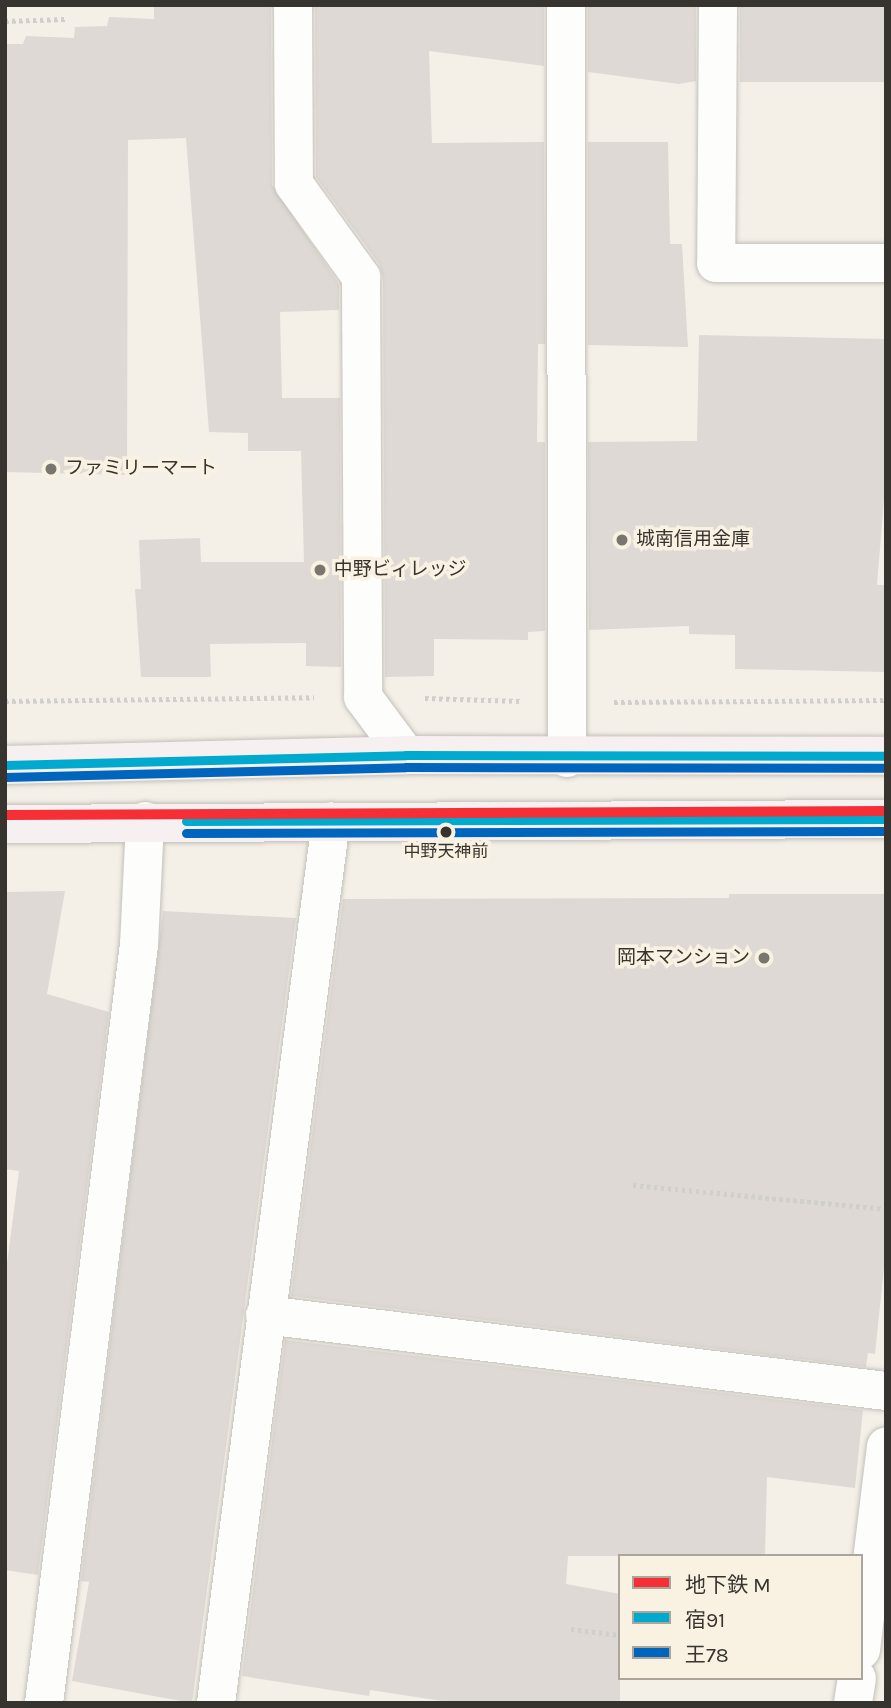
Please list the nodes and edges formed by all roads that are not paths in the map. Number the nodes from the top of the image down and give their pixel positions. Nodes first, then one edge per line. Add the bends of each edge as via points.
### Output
1 (293, 5) edge
2 (566, 5) edge
3 (718, 5) edge
4 (886, 264) edge
5 (406, 755) junction
6 (886, 755) edge
7 (566, 758) junction
8 (5, 765) edge
9 (886, 819) edge
10 (145, 821) junction
11 (331, 821) junction
12 (5, 824) edge
13 (265, 1315) junction
14 (886, 1391) edge
15 (886, 1447) edge
16 (863, 1634) edge
17 (857, 1680) edge
18 (44, 1703) edge
19 (216, 1703) edge
20 (853, 1703) edge

1 - 5 street via 294,184 361,277 363,697
2 - 7 street
3 - 4 street via 716,263
5 - 7 main road
5 - 8 main road
6 - 7 main road
9 - 11 main road
10 - 11 main road
10 - 12 main road
10 - 18 street via 139,946
11 - 13 street
13 - 14 street
13 - 19 street
15 - 16 street
17 - 20 street

